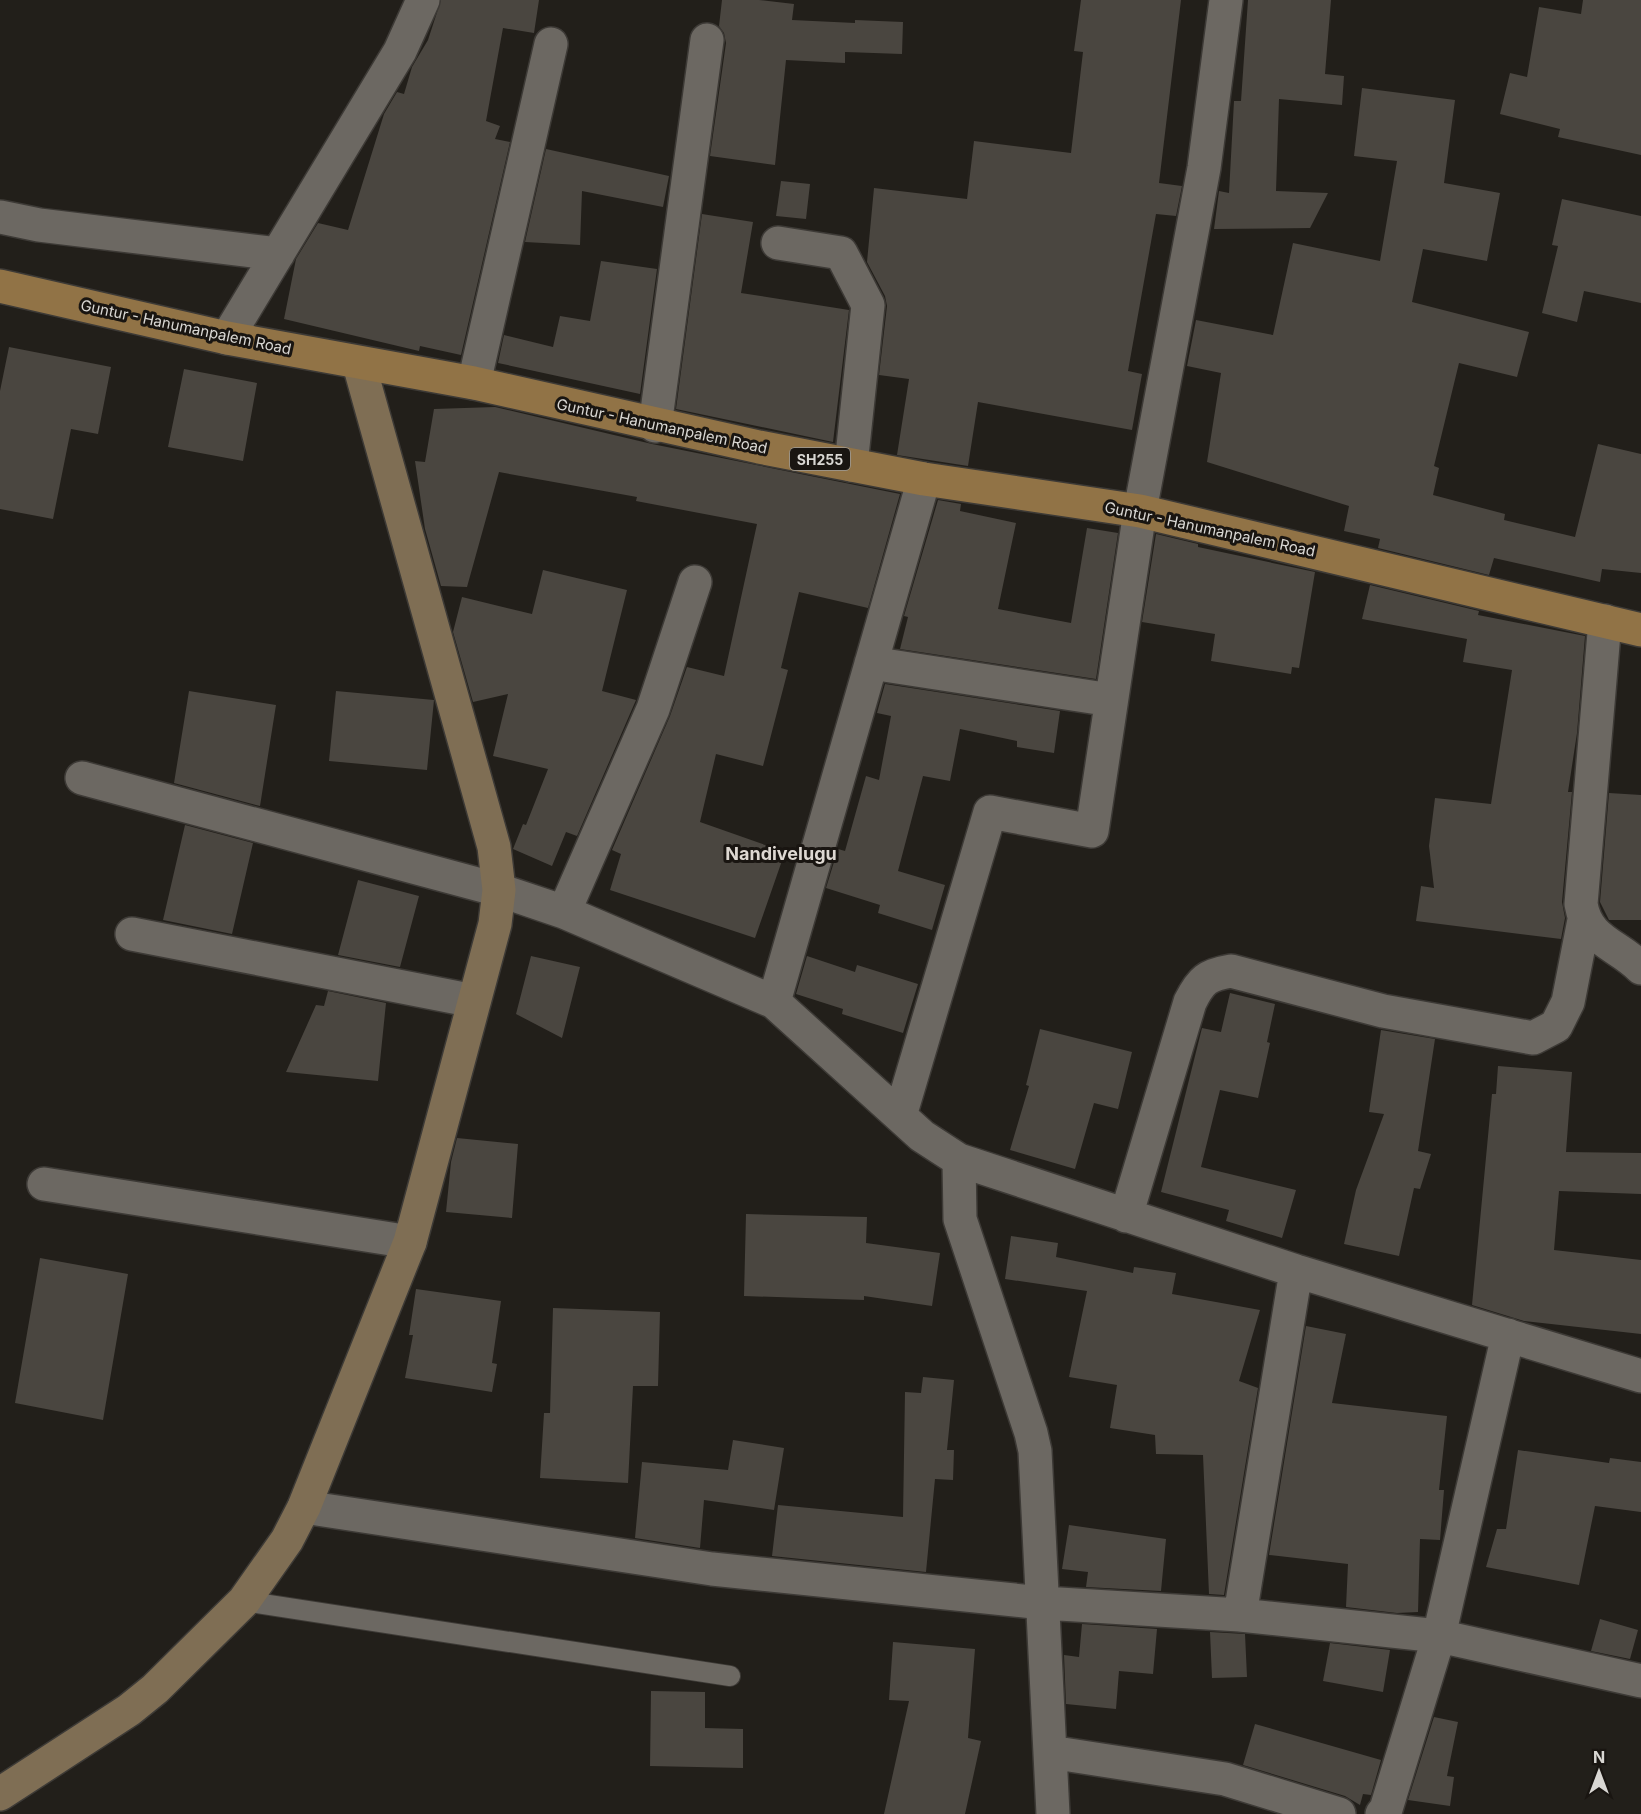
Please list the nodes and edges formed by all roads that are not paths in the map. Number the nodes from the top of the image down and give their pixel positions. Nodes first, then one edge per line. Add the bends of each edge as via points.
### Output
1 (423, 0) edge
2 (1226, 0) edge
3 (707, 40) dead end
4 (551, 44) dead end
5 (0, 217) edge
6 (778, 243) dead end
7 (278, 254) junction
8 (0, 286) edge
9 (227, 338) junction
10 (359, 364) junction
11 (474, 383) junction
12 (655, 426) junction
13 (851, 465) junction
14 (924, 479) junction
15 (1140, 511) junction
16 (695, 582) dead end
17 (1605, 621) junction
18 (1641, 630) edge
19 (871, 663) junction
20 (1111, 700) junction
21 (82, 778) dead end
22 (500, 890) junction
23 (564, 912) junction
24 (1584, 920) junction
25 (132, 934) dead end
26 (1641, 968) edge
27 (474, 1001) junction
28 (774, 1002) junction
29 (900, 1116) junction
30 (958, 1160) junction
31 (45, 1184) dead end
32 (1126, 1216) junction
33 (410, 1242) junction
34 (1296, 1272) junction
35 (1508, 1335) junction
36 (1641, 1376) edge
37 (304, 1507) junction
38 (244, 1601) junction
39 (1043, 1603) junction
40 (1240, 1615) junction
41 (1439, 1636) junction
42 (730, 1676) dead end
43 (1641, 1681) edge
44 (1050, 1752) junction
45 (0, 1794) edge
46 (1053, 1814) edge
47 (1339, 1814) edge
48 (1382, 1814) edge

1 - 7 street via 395,61
2 - 15 street via 1204,168
3 - 12 street
4 - 11 street
5 - 7 street
6 - 13 street via 841,253 868,305
7 - 9 street
8 - 9 main road, Guntur - Hanumanpalem Road / SH255
9 - 10 main road, Guntur - Hanumanpalem Road / SH255
10 - 11 main road, Guntur - Hanumanpalem Road / SH255
10 - 22 street via 494,846
11 - 12 main road, Guntur - Hanumanpalem Road / SH255
12 - 13 main road, Guntur - Hanumanpalem Road / SH255
13 - 14 main road, Guntur - Hanumanpalem Road / SH255
14 - 15 main road, Guntur - Hanumanpalem Road / SH255
14 - 19 street
15 - 17 main road, Guntur - Hanumanpalem Road / SH255
15 - 20 street
16 - 23 street via 653,709
17 - 18 main road, Guntur - Hanumanpalem Road / SH255
17 - 24 street via 1581,904
19 - 20 street
19 - 28 street
20 - 29 street via 1092,831 990,812
21 - 22 street
22 - 23 street
22 - 27 street
23 - 28 street
24 - 26 street via 1593,933
24 - 32 street via 1568,1002 1556,1026 1533,1038 1383,1011 1231,971 1214,974 1199,985 1190,1002
25 - 27 street
27 - 33 street
28 - 29 street
29 - 30 street via 937,1148
30 - 32 street
30 - 39 street via 960,1219 1033,1442
31 - 33 street
32 - 34 street
33 - 37 street
34 - 35 street
34 - 40 street
35 - 36 street
35 - 41 street
37 - 38 street via 287,1540
37 - 39 street via 712,1569
38 - 42 lane
38 - 45 street via 129,1710
39 - 40 street
39 - 44 street
40 - 41 street
41 - 43 street
41 - 48 street
44 - 46 street
44 - 47 street via 1214,1777

